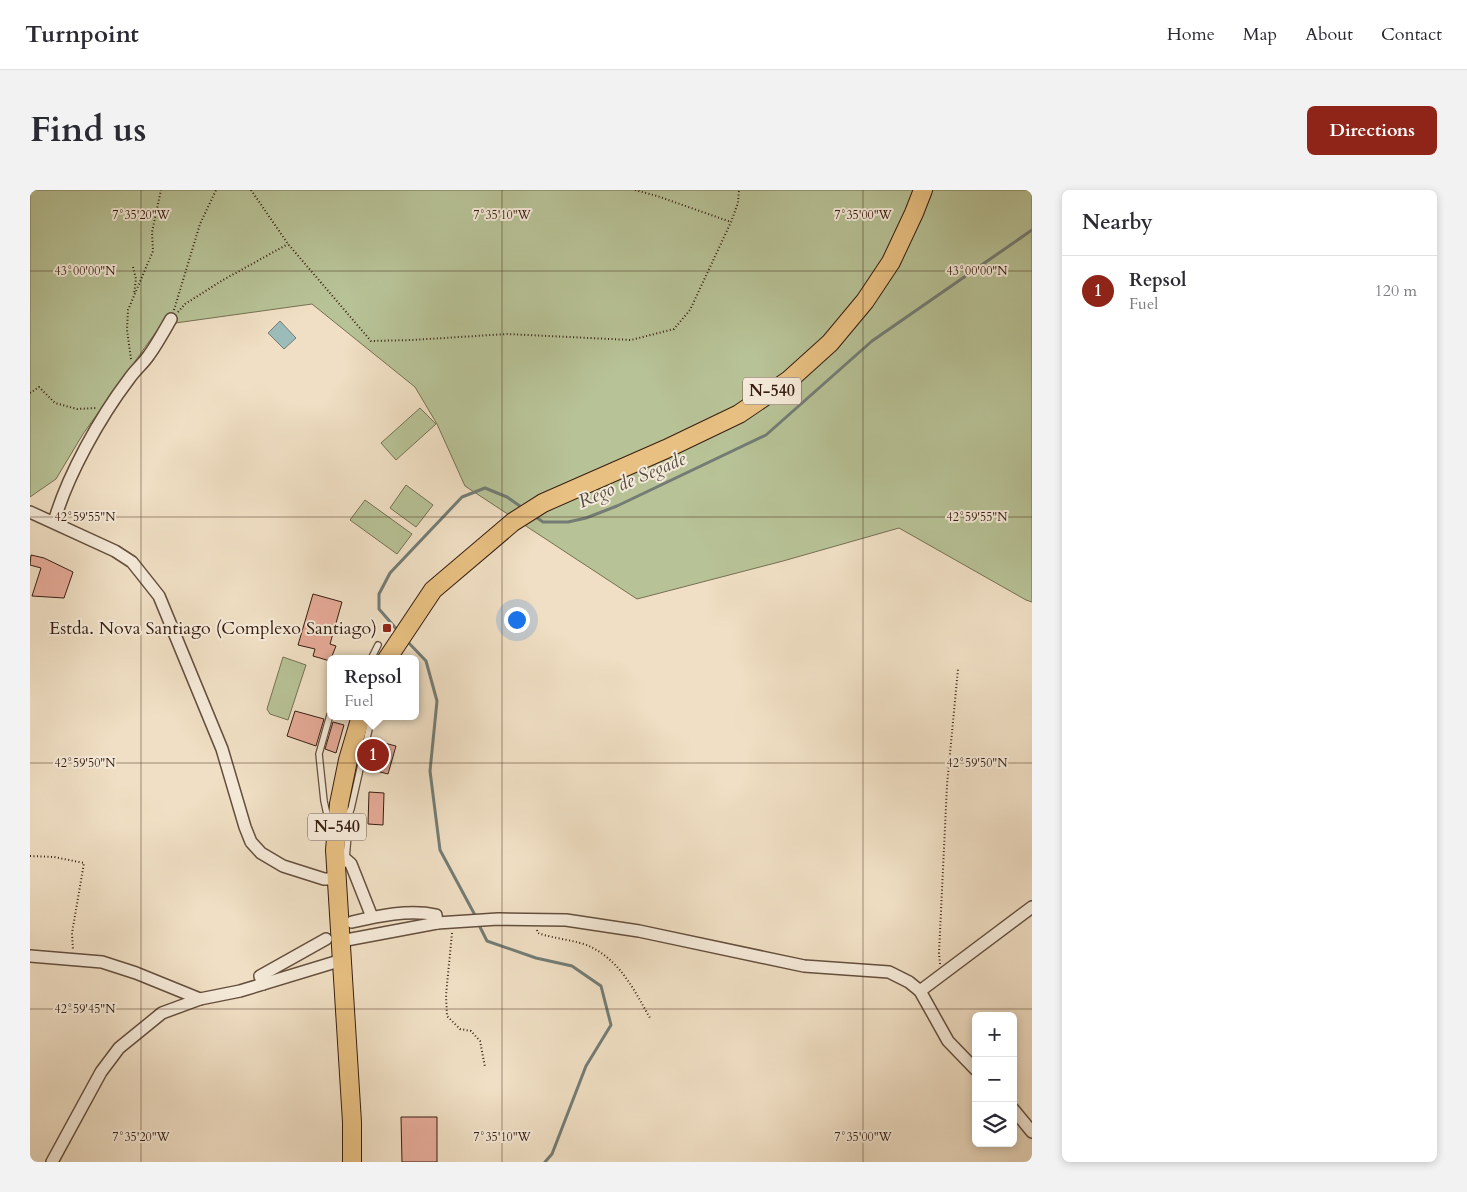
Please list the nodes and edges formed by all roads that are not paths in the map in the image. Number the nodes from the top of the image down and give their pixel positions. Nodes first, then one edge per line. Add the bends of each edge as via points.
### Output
1 (922, 190) edge
2 (171, 319) road end
3 (30, 512) edge
4 (54, 522) junction
5 (382, 652) edge
6 (329, 720) edge
7 (360, 720) edge
8 (371, 720) edge
9 (351, 810) junction
10 (339, 848) junction
11 (336, 879) junction
12 (1032, 907) edge
13 (372, 917) junction
14 (352, 922) dead end
15 (437, 923) junction
16 (333, 940) junction
17 (30, 956) edge
18 (342, 960) junction
19 (263, 984) junction
20 (920, 991) junction
21 (200, 999) junction
22 (972, 1066) edge
23 (1017, 1114) edge
24 (1032, 1132) edge
25 (52, 1162) edge
26 (352, 1162) edge

1 - 5 highway, N-540 via 892,262 865,301 830,343 789,380 739,414 542,503 513,522 434,590
2 - 4 street via 149,356 109,407 60,502
3 - 4 street
4 - 11 street via 132,562 159,596 222,749 251,842 261,853 283,866 324,879
6 - 10 lane via 319,754 324,801
7 - 10 highway, N-540 via 339,804
8 - 9 lane
9 - 10 lane
9 - 10 lane
10 - 11 highway, N-540
10 - 13 street via 351,864
11 - 16 highway, N-540
12 - 20 street
13 - 14 street
13 - 15 street via 422,912 436,915
15 - 16 street
15 - 20 street via 498,919 566,920 639,931 804,966 889,972
16 - 18 highway, N-540
16 - 19 street via 260,976
17 - 21 street via 102,962
18 - 19 street
18 - 26 highway, N-540
19 - 21 street
20 - 22 street via 948,1041
21 - 25 street via 162,1013 120,1048 101,1072
23 - 24 street

